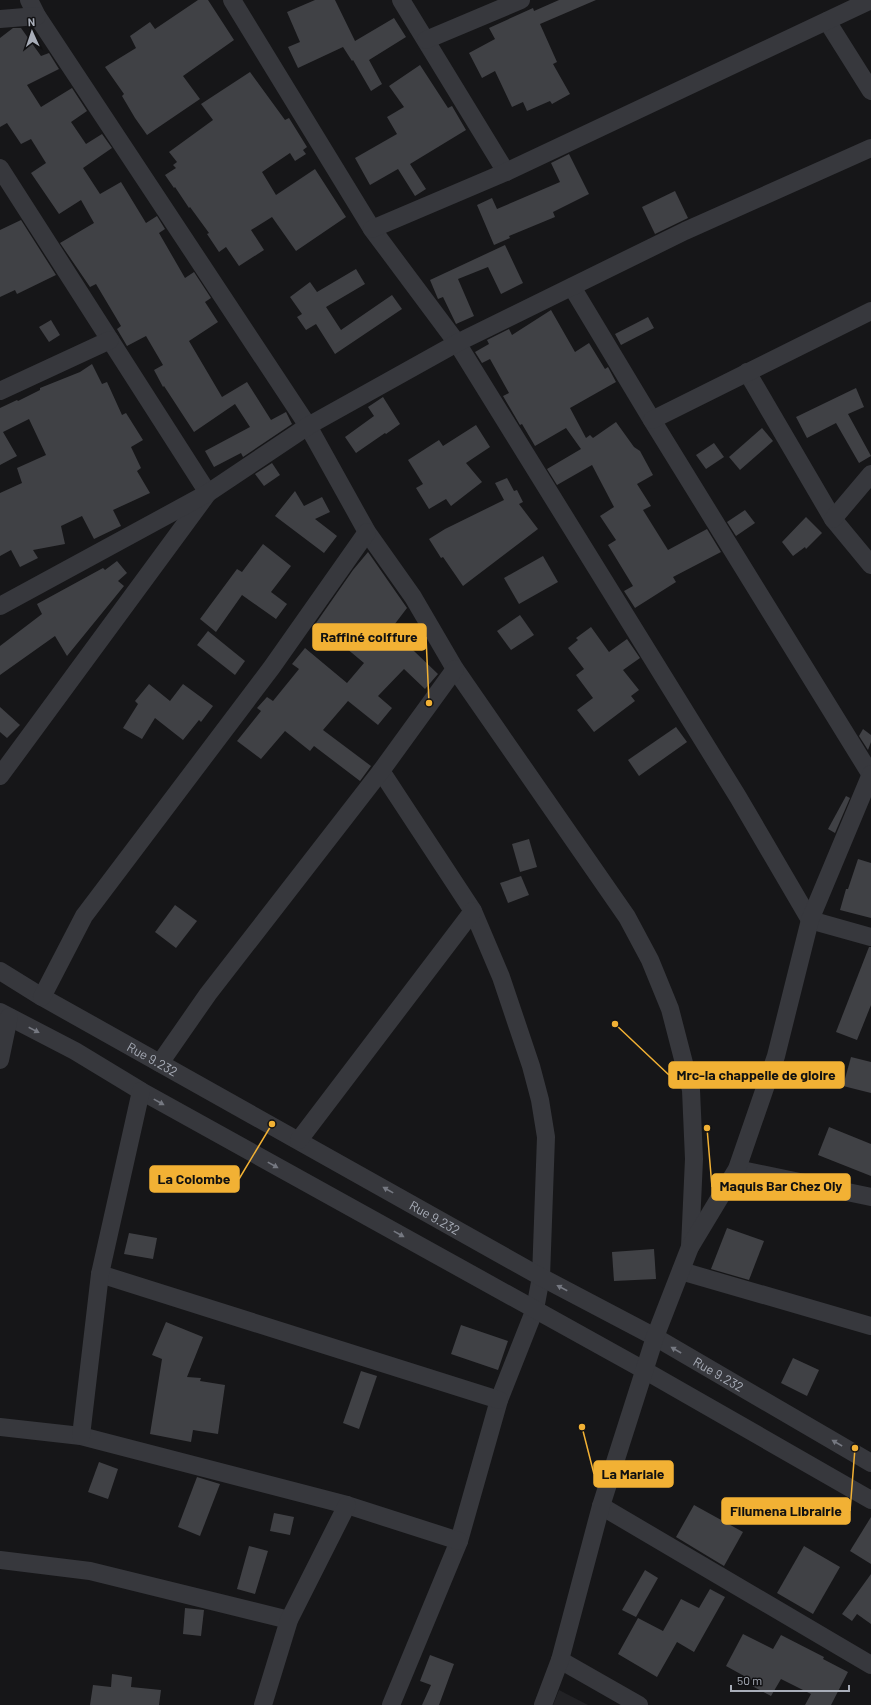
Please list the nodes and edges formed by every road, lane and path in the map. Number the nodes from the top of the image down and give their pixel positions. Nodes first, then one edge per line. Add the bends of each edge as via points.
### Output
1 (29, 0) edge
2 (232, 0) edge
3 (401, 0) edge
4 (520, 0) edge
5 (871, 0) edge
6 (37, 16) junction
7 (0, 19) edge
8 (827, 21) junction
9 (426, 40) junction
10 (871, 91) edge
11 (871, 148) edge
12 (0, 168) edge
13 (506, 172) junction
14 (372, 229) junction
15 (572, 287) junction
16 (871, 311) edge
17 (110, 340) junction
18 (457, 343) junction
19 (747, 372) junction
20 (0, 391) edge
21 (652, 420) junction
22 (308, 426) junction
23 (871, 474) edge
24 (208, 493) junction
25 (833, 519) junction
26 (367, 532) junction
27 (871, 565) edge
28 (0, 606) edge
29 (455, 669) junction
30 (382, 771) junction
31 (871, 774) edge
32 (0, 776) edge
33 (473, 910) junction
34 (810, 920) junction
35 (871, 937) edge
36 (0, 972) edge
37 (42, 997) junction
38 (4, 1014) edge
39 (0, 1060) edge
40 (160, 1063) junction
41 (141, 1091) junction
42 (299, 1140) junction
43 (737, 1169) junction
44 (871, 1197) edge
45 (690, 1247) junction
46 (681, 1271) junction
47 (100, 1274) junction
48 (541, 1277) junction
49 (535, 1309) junction
50 (871, 1326) edge
51 (655, 1337) junction
52 (644, 1370) junction
53 (499, 1400) junction
54 (0, 1426) edge
55 (81, 1436) junction
56 (871, 1462) edge
57 (871, 1500) edge
58 (347, 1505) junction
59 (601, 1506) junction
60 (459, 1541) junction
61 (0, 1560) edge
62 (289, 1620) junction
63 (560, 1660) junction
64 (871, 1665) edge
65 (263, 1705) edge
66 (391, 1705) edge
67 (543, 1705) edge
68 (639, 1705) edge

1 - 6 street
2 - 14 street
3 - 9 street
4 - 9 street
5 - 8 street
6 - 7 street
6 - 22 street
8 - 10 street
8 - 13 street
9 - 13 street
11 - 15 street via 685,231
12 - 17 street
13 - 14 street
14 - 18 street
15 - 18 street
15 - 21 street
16 - 19 street
17 - 20 street
17 - 24 street
18 - 22 street
18 - 34 street via 738,797
19 - 21 street
19 - 25 street
21 - 31 street
22 - 24 street
22 - 26 street
23 - 25 street
24 - 28 street
24 - 32 street
25 - 27 street
26 - 29 street via 413,597
26 - 37 street via 272,667 84,916
29 - 30 street
29 - 45 street via 627,917 650,960 670,1009 691,1090 694,1159
30 - 33 street
30 - 40 street via 208,994
31 - 34 street
33 - 42 street
33 - 48 street via 501,977 540,1100 546,1136
34 - 35 street
34 - 43 street via 776,1056
36 - 37 street, Rue 9.232
37 - 40 street, Rue 9.232
38 - 39 street
38 -> 41 street via 75,1051
40 - 42 street, Rue 9.232
41 - 47 street
41 -> 49 street
48 -> 42 street, Rue 9.232
43 - 44 street
43 - 45 street
45 - 46 street
46 - 50 street
46 - 51 street
47 - 53 street
47 - 55 street
48 - 49 street
51 -> 48 street, Rue 9.232
49 - 52 street
49 - 53 street
51 - 52 street
56 -> 51 street, Rue 9.232
52 - 57 street
52 - 59 street
53 - 60 street
54 - 55 street
55 - 58 street
58 - 60 street
58 - 62 street
59 - 63 street
59 - 64 street
60 - 66 street
61 - 62 street via 90,1572
62 - 65 street
63 - 67 street
63 - 68 street

